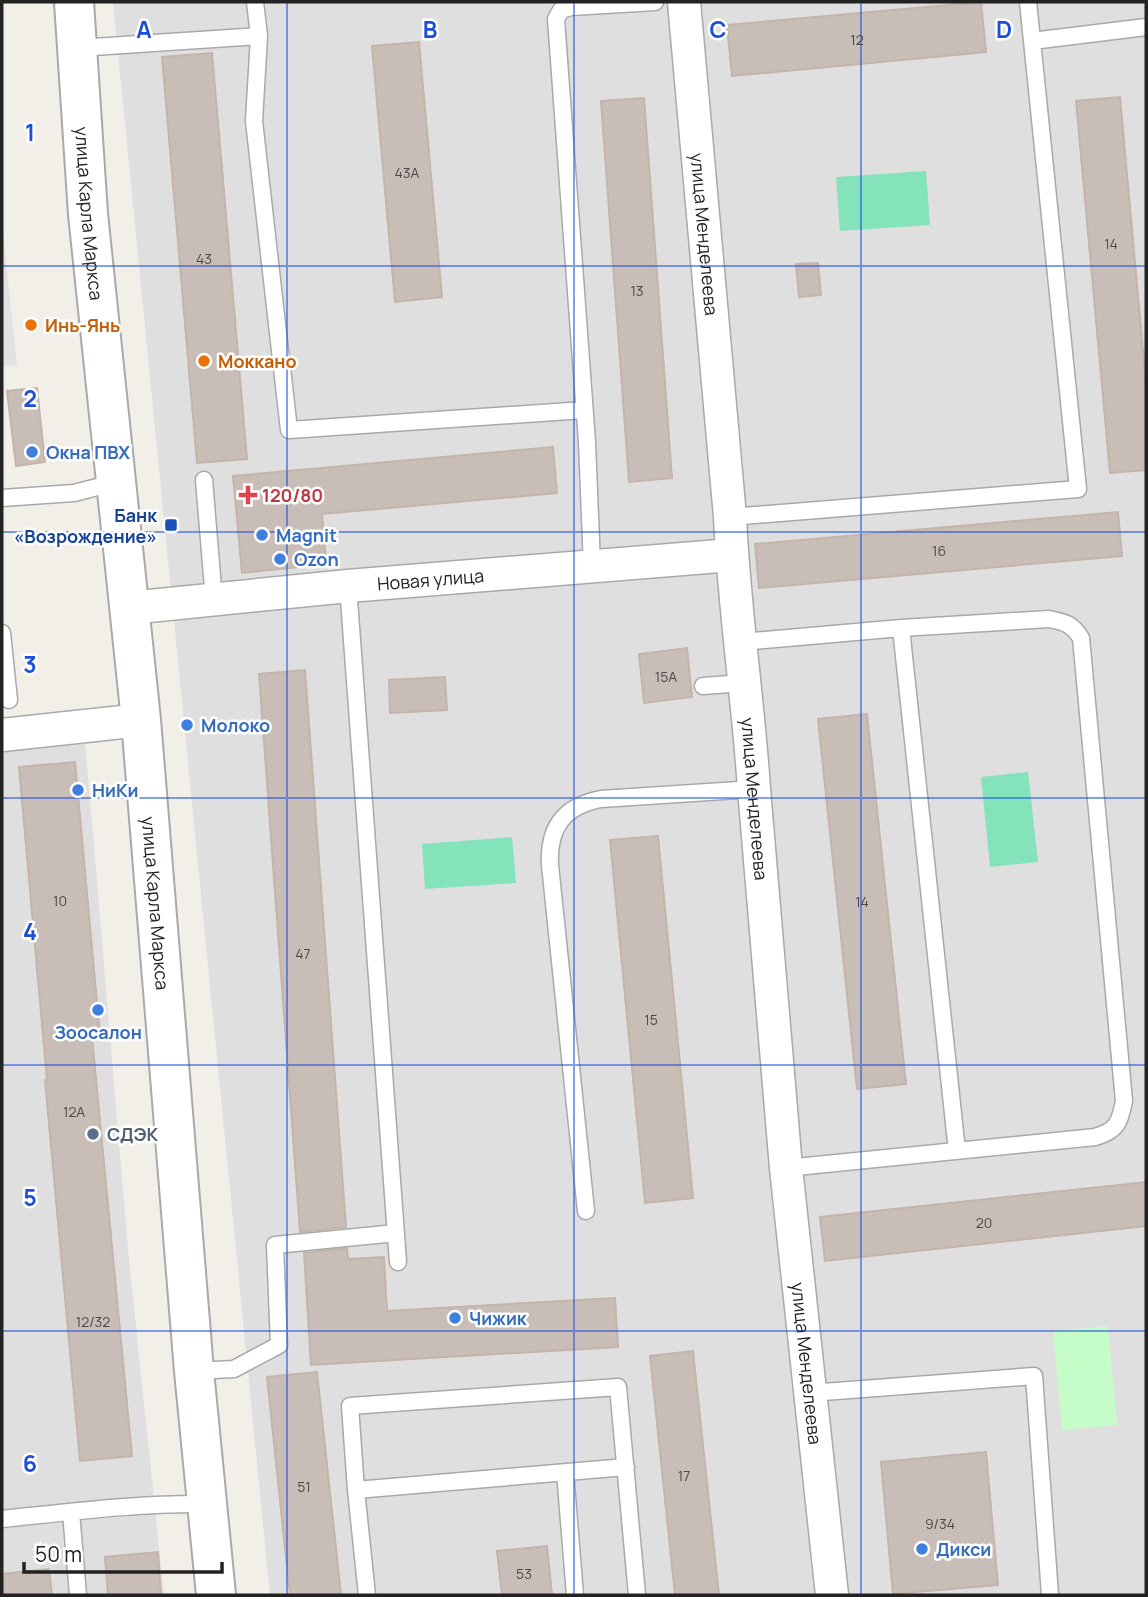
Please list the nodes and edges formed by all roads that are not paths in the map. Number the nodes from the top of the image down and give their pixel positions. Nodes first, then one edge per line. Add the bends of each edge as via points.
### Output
1 (75, 2) edge
2 (256, 2) edge
3 (655, 2) edge
4 (684, 2) edge
5 (1028, 2) edge
6 (571, 5) edge
7 (1146, 27) edge
8 (259, 36) junction
9 (1032, 41) junction
10 (78, 48) junction
11 (584, 410) junction
12 (204, 480) dead end
13 (117, 482) junction
14 (2, 498) edge
15 (730, 517) junction
16 (732, 555) junction
17 (592, 566) junction
18 (348, 586) junction
19 (214, 600) junction
20 (129, 608) junction
21 (901, 628) junction
22 (2, 633) edge
23 (741, 642) junction
24 (744, 683) junction
25 (703, 686) dead end
26 (6, 692) edge
27 (141, 720) junction
28 (2, 735) edge
29 (754, 789) junction
30 (957, 1151) junction
31 (786, 1168) junction
32 (586, 1211) dead end
33 (396, 1233) junction
34 (398, 1262) dead end
35 (194, 1371) junction
36 (810, 1393) junction
37 (626, 1466) junction
38 (565, 1472) junction
39 (356, 1490) junction
40 (208, 1504) junction
41 (71, 1512) junction
42 (2, 1520) edge
43 (78, 1595) edge
44 (216, 1595) edge
45 (367, 1595) edge
46 (575, 1595) edge
47 (637, 1595) edge
48 (832, 1595) edge
49 (1050, 1595) edge

1 - 10 street, улица Карла Маркса
2 - 8 lane
3 - 6 lane
4 - 15 street, улица Менделеева
5 - 9 lane
6 - 11 lane via 556,19
7 - 9 lane
8 - 10 lane
8 - 11 lane via 254,121 289,430
9 - 15 lane via 1078,489
10 - 13 street, улица Карла Маркса via 88,214
11 - 17 lane
12 - 19 lane
13 - 14 lane via 74,493
13 - 20 street, улица Карла Маркса
15 - 16 street, улица Менделеева
16 - 17 street, Новая улица
16 - 23 street, улица Менделеева
17 - 18 street, Новая улица
18 - 19 street, Новая улица
18 - 33 lane
19 - 20 street, Новая улица
20 - 27 street, улица Карла Маркса
21 - 23 lane
21 - 30 lane
21 - 30 lane via 1049,619 1064,621 1082,638 1125,1101 1121,1120 1095,1137
22 - 26 lane
23 - 24 street, улица Менделеева
24 - 25 lane
24 - 29 street, улица Менделеева
27 - 28 street
27 - 35 street, улица Карла Маркса
29 - 31 street, улица Менделеева
29 - 32 lane via 584,802 555,827 550,865
30 - 31 lane
31 - 36 street, улица Менделеева
33 - 34 lane
33 - 35 lane via 275,1245 279,1345 234,1369
35 - 40 street, улица Карла Маркса
36 - 48 street, улица Менделеева
36 - 49 lane via 1034,1376
37 - 38 lane
37 - 39 lane via 618,1387 349,1406
37 - 47 lane
38 - 39 lane
38 - 46 lane
39 - 45 lane
40 - 41 lane
40 - 44 street, улица Карла Маркса
41 - 42 lane
41 - 43 lane

